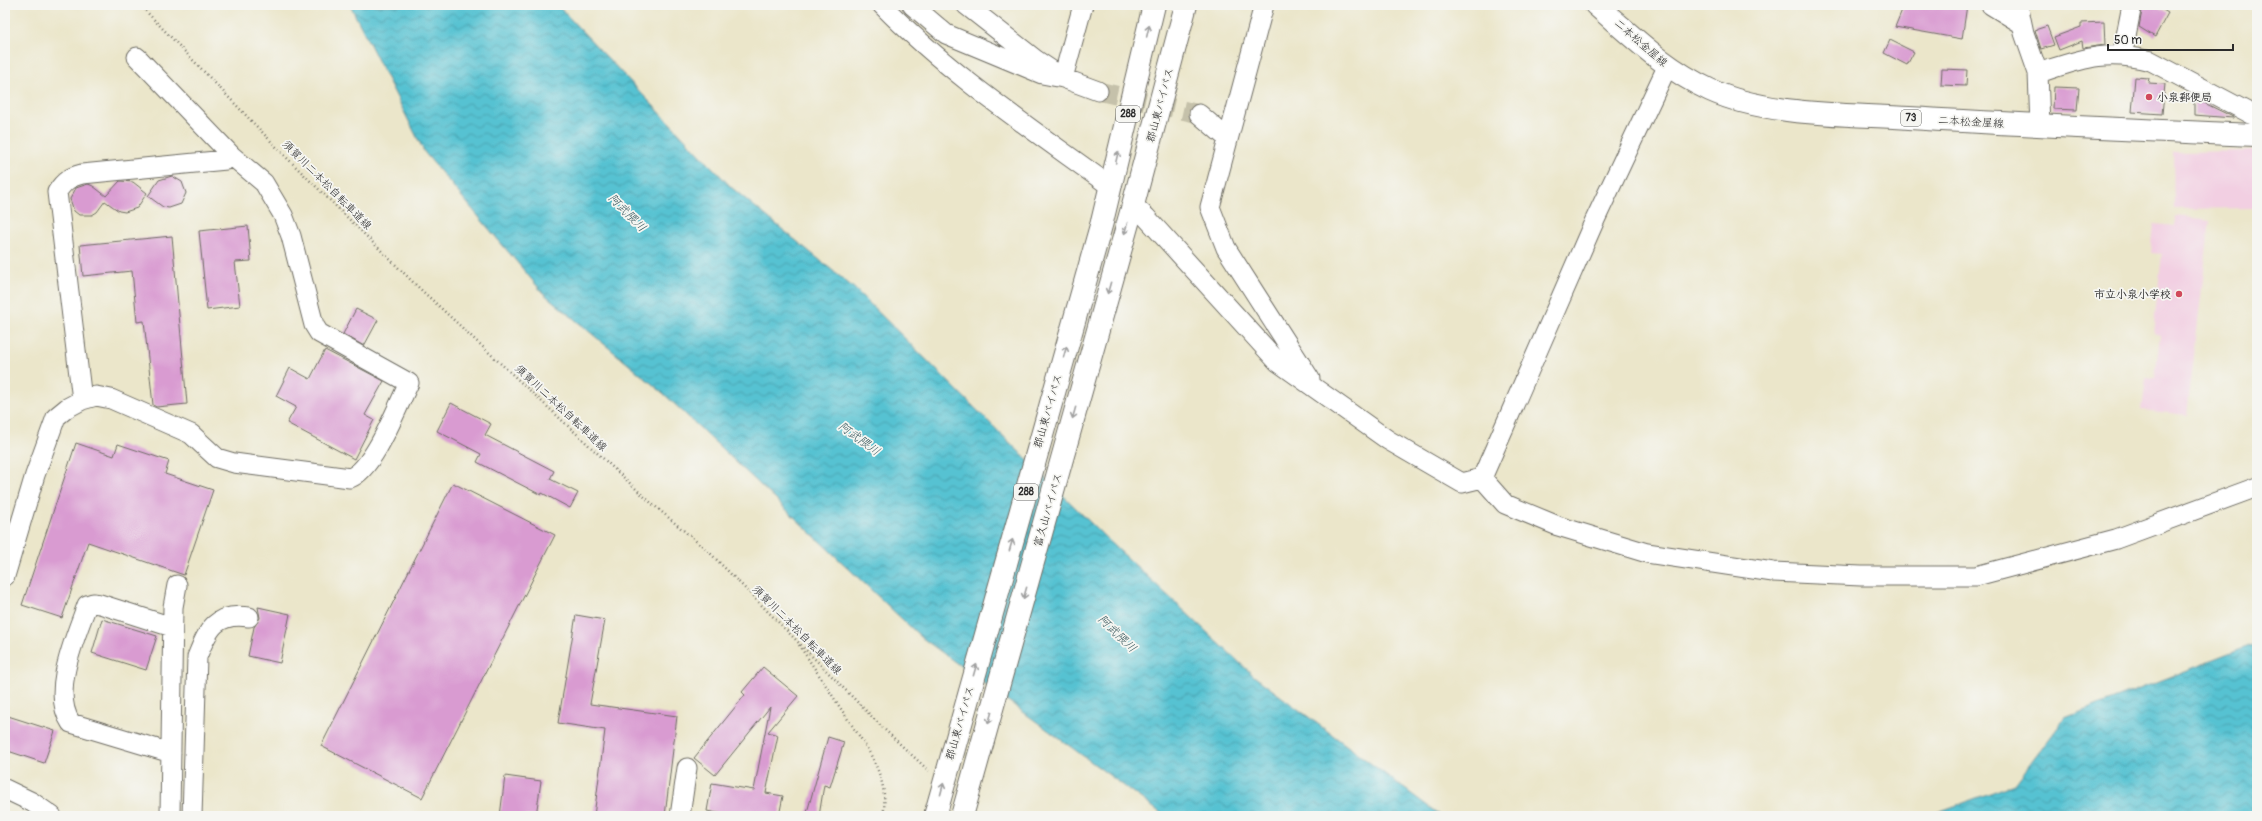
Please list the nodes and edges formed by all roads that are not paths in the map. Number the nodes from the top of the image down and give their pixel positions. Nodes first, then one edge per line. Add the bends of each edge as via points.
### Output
1 (882, 5) edge
2 (912, 5) edge
3 (966, 5) edge
4 (1083, 5) edge
5 (1154, 5) edge
6 (1186, 5) edge
7 (1264, 5) edge
8 (1596, 5) edge
9 (1991, 5) edge
10 (2018, 5) edge
11 (2132, 5) edge
12 (2022, 24) junction
13 (2122, 56) junction
14 (137, 57) dead end
15 (1667, 67) junction
16 (2038, 73) junction
17 (1063, 78) junction
18 (1098, 92) tunnel mouth
19 (1199, 114) tunnel mouth
20 (2257, 117) edge
21 (2040, 126) junction
22 (2257, 135) edge
23 (1227, 138) junction
24 (232, 156) junction
25 (1110, 186) junction
26 (1132, 205) junction
27 (1317, 390) junction
28 (82, 400) junction
29 (1482, 478) junction
30 (2257, 487) edge
31 (5, 576) edge
32 (177, 585) dead end
33 (249, 617) dead end
34 (172, 627) junction
35 (171, 753) junction
36 (687, 768) dead end
37 (5, 789) edge
38 (52, 816) edge
39 (170, 816) edge
40 (192, 816) edge
41 (680, 816) edge
42 (935, 816) edge
43 (962, 816) edge

1 - 25 street via 910,35 941,60
2 - 17 street via 946,34 1042,74
3 - 17 street
4 - 17 street
25 -> 5 main road, 郡山東バイパス / 288
6 - 26 main road, 郡山東バイパス / 288
7 - 23 street
8 - 15 main road, 二本松金屋線 / 73
9 - 12 street
10 - 12 street
11 - 13 street
12 - 16 street
13 - 16 street via 2088,57
13 - 20 street via 2150,62
14 - 24 street
15 - 21 main road, 二本松金屋線 / 73 via 1711,91 1757,105 1828,113
15 - 29 street via 1594,222
16 - 21 street
17 - 18 street
19 - 23 street
21 - 22 main road, 二本松金屋線 / 73
23 - 27 street via 1210,207 1226,248
24 - 28 street via 226,160 82,174 70,177 57,192
24 - 28 street via 264,183 283,215 291,236 314,325 320,332 409,383 371,461 357,476 350,478 234,463 217,458 192,434 112,399 96,396
42 -> 25 main road, 郡山東バイパス / 288
26 - 27 street via 1146,217 1278,362
26 -> 43 main road, 富久山バイパス / 288
27 - 29 street via 1388,440 1462,484
28 - 31 street via 56,417 35,475
29 - 30 street via 1505,504 1558,526 1647,553 1773,572 1862,576 1976,576 2116,539
32 - 34 street
33 - 40 street via 226,616 217,621 204,638 197,657
34 - 35 street
34 - 35 street via 100,604 86,604 62,685 67,717 71,723
35 - 39 street
36 - 41 street
37 - 38 street via 32,802

